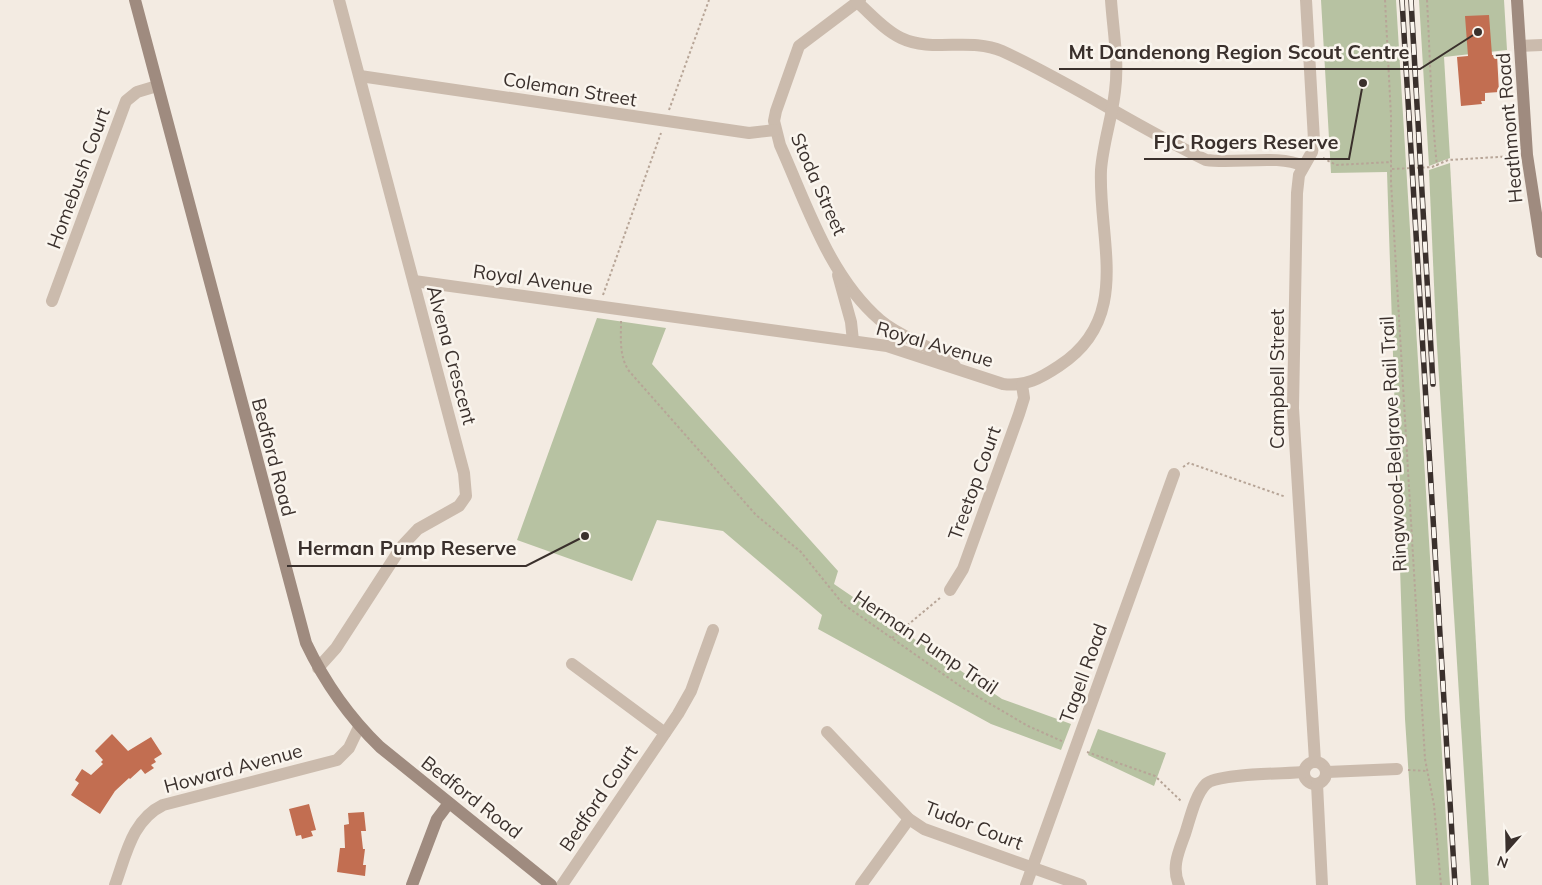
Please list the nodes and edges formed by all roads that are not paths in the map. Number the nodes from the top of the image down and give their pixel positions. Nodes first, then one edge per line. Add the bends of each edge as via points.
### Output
1 (135, 0) edge
2 (339, 0) edge
3 (1112, 0) edge
4 (1306, 0) edge
5 (1517, 0) edge
6 (858, 1) edge
7 (1542, 45) edge
8 (1520, 46) junction
9 (360, 76) junction
10 (157, 86) junction
11 (1112, 110) junction
12 (775, 130) junction
13 (1303, 166) junction
14 (1542, 252) edge
15 (836, 265) junction
16 (414, 281) junction
17 (52, 300) dead end
18 (853, 341) junction
19 (958, 369) junction
20 (1022, 385) junction
21 (1174, 474) road end
22 (950, 590) road end
23 (713, 630) dead end
24 (572, 664) dead end
25 (318, 668) junction
26 (359, 727) junction
27 (827, 732) dead end
28 (665, 733) junction
29 (1316, 761) junction
30 (1397, 769) road end
31 (1304, 772) junction
32 (1327, 772) junction
33 (1317, 784) junction
34 (448, 803) junction
35 (909, 819) junction
36 (1032, 867) junction
37 (115, 885) edge
38 (412, 885) edge
39 (552, 885) edge
40 (562, 885) edge
41 (861, 885) edge
42 (1026, 885) edge
43 (1081, 885) edge
44 (1179, 885) edge
45 (1322, 885) edge

1 - 10 main road, Bedford Road
2 - 9 street, Alvena Crescent
3 - 11 street via 1116,79
4 - 13 street, Campbell Street via 1314,129 1312,152
5 - 8 main road, Heathmont Road
6 - 11 street via 884,27 901,38 919,44 968,44 999,50
6 - 12 street, Stoda Street via 799,46 776,111
7 - 8 street
8 - 14 main road, Heathmont Road via 1527,155
9 - 12 street, Coleman Street via 749,133
9 - 16 street, Alvena Crescent
10 - 17 street, Homebush Court via 137,92 126,101
10 - 25 main road, Bedford Road via 293,600 306,643
11 - 13 street via 1206,160 1227,163 1285,160
11 - 20 street via 1101,170 1107,262 1102,314 1097,328 1070,359
12 - 15 street, Stoda Street
13 - 29 street, Campbell Street via 1299,175 1296,212 1293,408
15 - 18 street, Stoda Street
15 - 19 street, Stoda Street via 858,300 882,322 944,355
16 - 18 street, Royal Avenue
16 - 25 street, Alvena Crescent via 464,473 466,496 459,506 418,529 402,546 336,648
18 - 19 street, Royal Avenue via 908,352
19 - 20 street, Royal Avenue via 1003,384
20 - 22 street, Treetop Court via 1024,398 1019,414 963,569
21 - 36 street, Tagell Road
23 - 28 street, Bedford Court via 691,691
24 - 28 street
25 - 26 main road, Bedford Road
26 - 34 main road, Bedford Road
26 - 37 street, Howard Avenue via 349,748 337,760 152,810 134,834
27 - 35 street, Tudor Court
28 - 40 street, Bedford Court
29 - 31 street via 1306,766
29 - 32 street
30 - 32 street
31 - 33 street via 1309,783
31 - 44 street via 1212,780 1202,789 1178,854 1175,867
32 - 33 street via 1323,782
33 - 45 street
34 - 38 main road via 437,819
34 - 39 main road, Bedford Road
35 - 36 street, Tudor Court via 924,829
35 - 41 street
36 - 42 street, Tagell Road
36 - 43 street, Tudor Court

